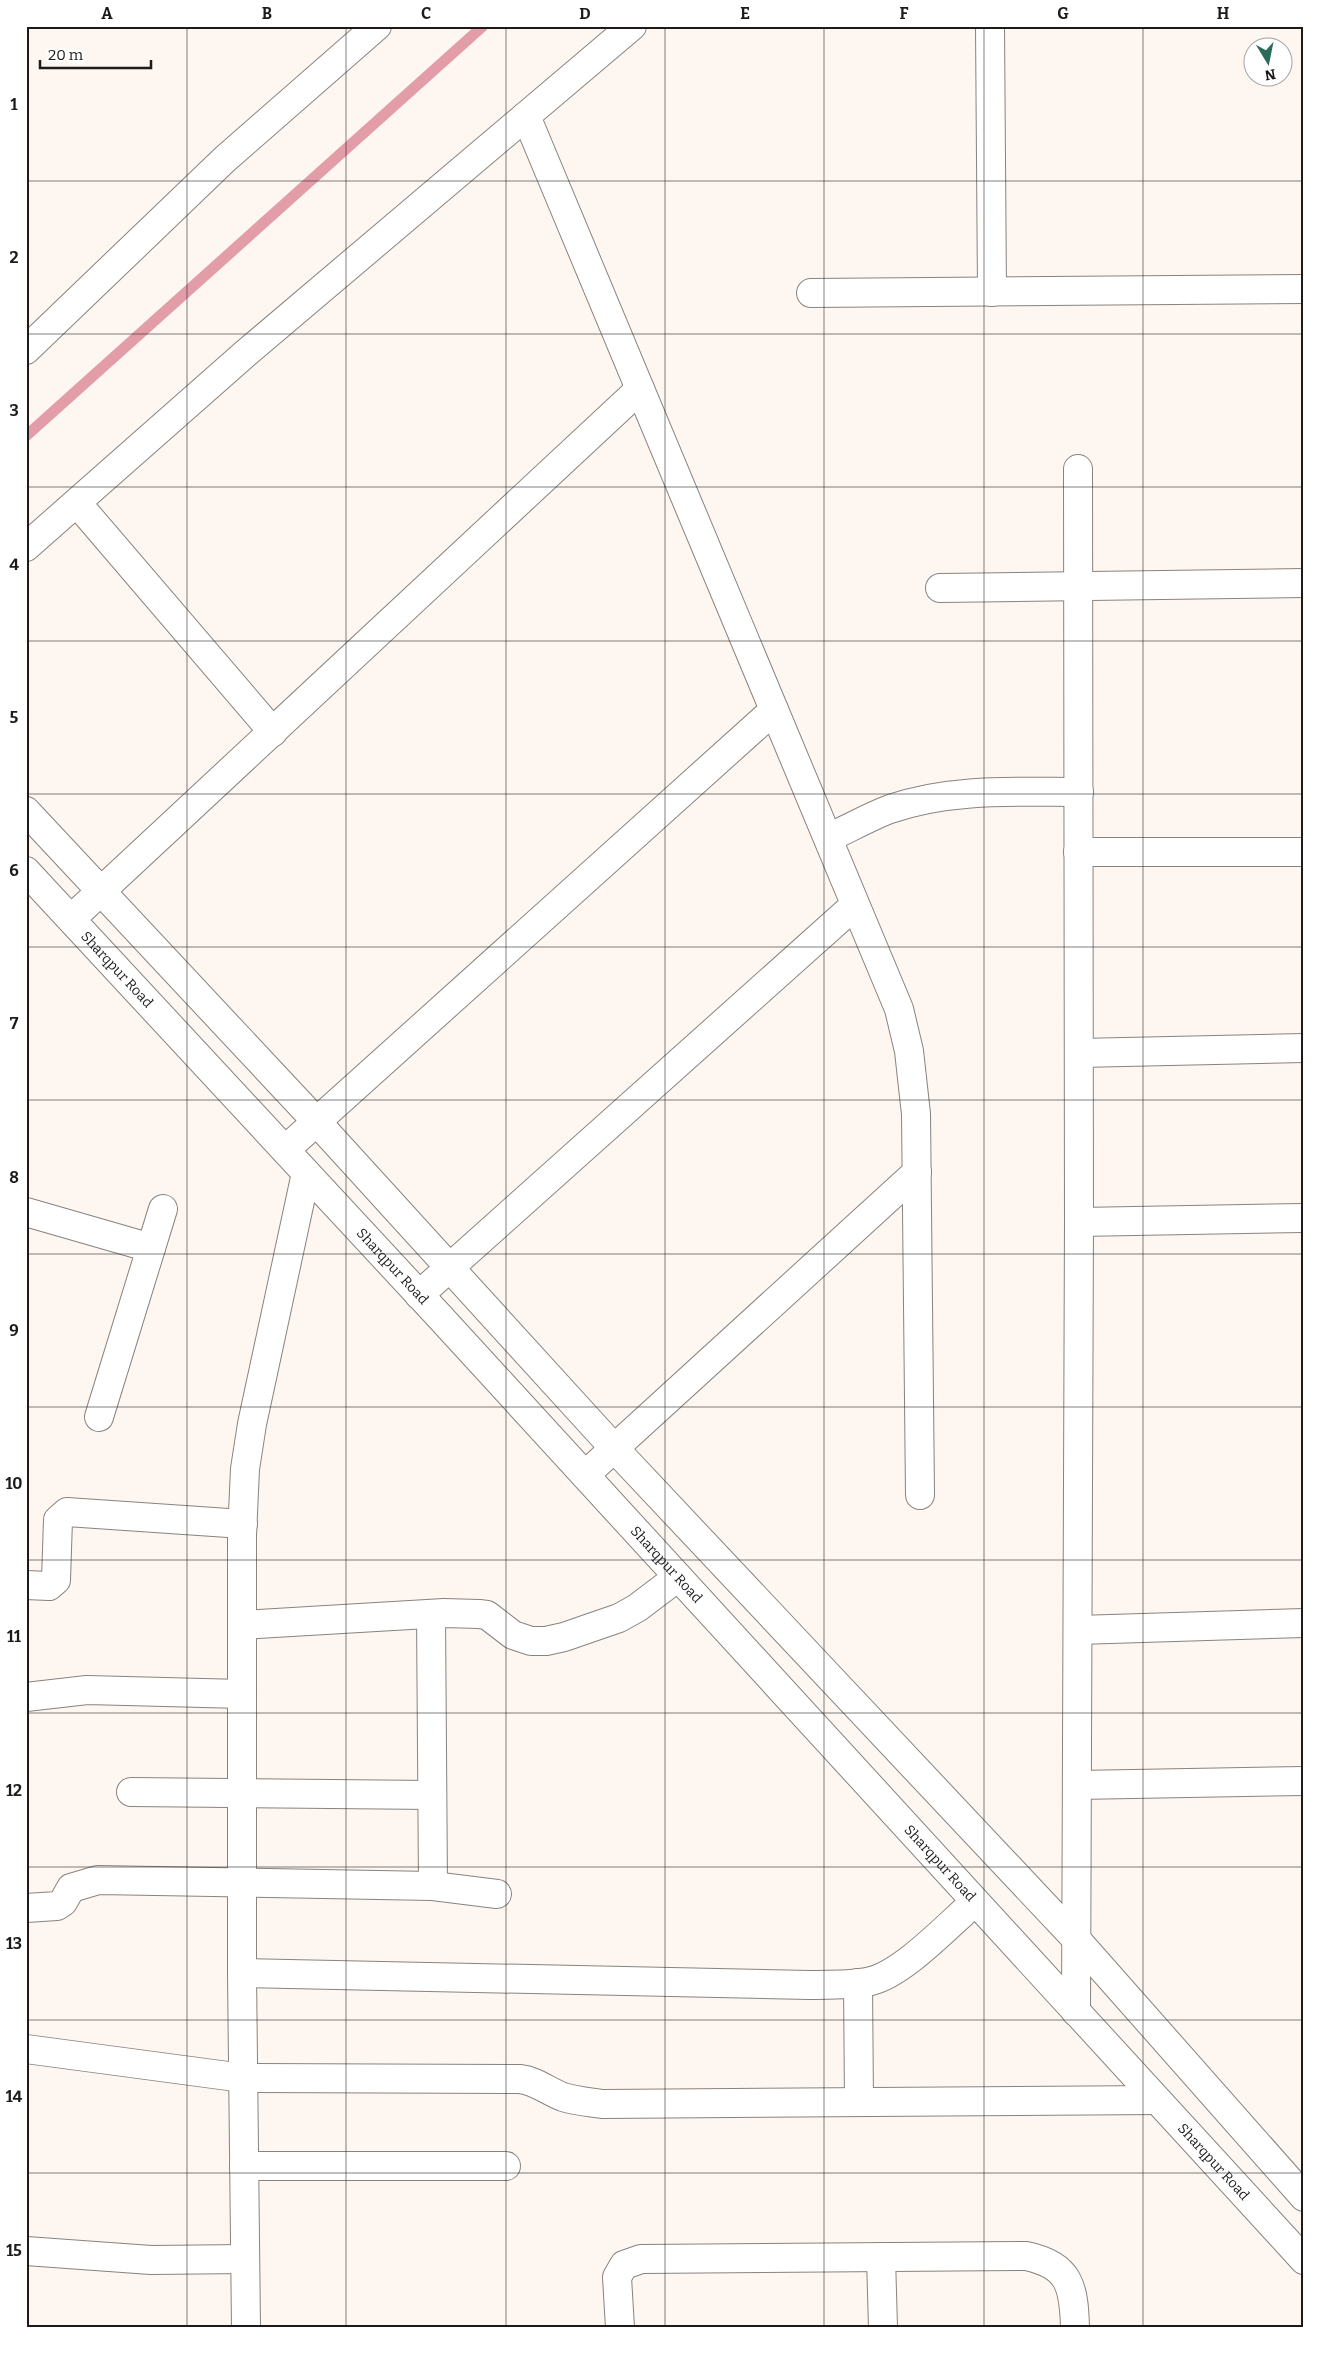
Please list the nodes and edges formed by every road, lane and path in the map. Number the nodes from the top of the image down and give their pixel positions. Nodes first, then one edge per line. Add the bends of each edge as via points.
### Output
1 (377, 26) edge
2 (632, 26) edge
3 (990, 26) edge
4 (526, 116) junction
5 (1304, 289) edge
6 (992, 292) junction
7 (811, 293) dead end
8 (26, 350) edge
9 (640, 390) junction
10 (1078, 469) dead end
11 (77, 503) junction
12 (26, 547) edge
13 (1304, 583) edge
14 (1078, 585) junction
15 (940, 588) dead end
16 (774, 710) junction
17 (273, 732) junction
18 (1079, 792) junction
19 (26, 811) edge
20 (828, 838) junction
21 (1078, 852) junction
22 (1304, 852) edge
23 (30, 883) edge
24 (101, 891) junction
25 (855, 904) junction
26 (71, 919) junction
27 (1304, 1048) edge
28 (1079, 1053) junction
29 (316, 1121) junction
30 (285, 1150) junction
31 (917, 1172) junction
32 (306, 1173) junction
33 (163, 1209) dead end
34 (26, 1212) edge
35 (1304, 1218) edge
36 (1079, 1222) junction
37 (151, 1248) junction
38 (449, 1268) junction
39 (419, 1295) junction
40 (99, 1417) dead end
41 (614, 1448) junction
42 (585, 1475) junction
43 (920, 1495) dead end
44 (243, 1524) junction
45 (678, 1577) junction
46 (26, 1585) edge
47 (431, 1614) junction
48 (1304, 1623) edge
49 (242, 1625) junction
50 (1078, 1630) junction
51 (242, 1694) junction
52 (26, 1696) edge
53 (1304, 1781) edge
54 (1077, 1785) junction
55 (131, 1792) dead end
56 (242, 1793) junction
57 (432, 1795) junction
58 (242, 1883) junction
59 (433, 1886) junction
60 (497, 1894) dead end
61 (975, 1902) junction
62 (26, 1908) edge
63 (1076, 1939) junction
64 (242, 1973) junction
65 (858, 1983) junction
66 (1076, 2012) junction
67 (26, 2049) edge
68 (243, 2078) junction
69 (1157, 2100) junction
70 (859, 2102) junction
71 (244, 2166) junction
72 (506, 2166) dead end
73 (1304, 2197) edge
74 (26, 2251) edge
75 (881, 2256) junction
76 (245, 2259) junction
77 (1304, 2260) edge
78 (246, 2328) edge
79 (620, 2328) edge
80 (883, 2328) edge
81 (1075, 2328) edge

1 - 8 street via 225,159
2 - 4 street
3 - 6 street
4 - 9 street
4 - 11 street via 246,353
5 - 6 street
6 - 7 street
9 - 16 street
9 - 17 street
10 - 14 street
11 - 12 street
11 - 17 street
13 - 14 street
14 - 15 street
14 - 18 street
16 - 20 street
16 - 29 street
17 - 24 street
18 - 20 street via 947,795 888,810
18 - 21 street
19 - 24 street
20 - 25 street
21 - 22 street
21 - 28 street
23 - 26 street, Sharqpur Road
24 - 26 street
24 - 29 street
25 - 31 street via 899,1009 909,1051 916,1114
25 - 38 street
26 - 30 street, Sharqpur Road
27 - 28 street
28 - 36 street
29 - 30 street
29 - 38 street
30 - 32 street, Sharqpur Road
31 - 41 street
31 - 43 street
32 - 39 street, Sharqpur Road
32 - 44 street via 252,1424 245,1468
33 - 37 street
34 - 37 street
35 - 36 street
36 - 50 street
37 - 40 street
38 - 39 street
38 - 41 street
39 - 42 street, Sharqpur Road
41 - 42 street
41 - 63 street
42 - 45 street, Sharqpur Road
44 - 46 street via 67,1512 58,1520 56,1580 44,1587
44 - 49 street
45 - 47 street via 619,1618 546,1641 531,1641 513,1635 488,1615
45 - 61 street, Sharqpur Road
47 - 49 street
47 - 57 street
48 - 50 street
49 - 51 street
50 - 54 street
51 - 52 street via 87,1690
51 - 56 street
53 - 54 street
54 - 63 street
55 - 56 street
56 - 57 street
56 - 58 street
57 - 59 street
58 - 59 street
58 - 62 street via 98,1880 71,1888 57,1906
58 - 64 street
59 - 60 street
61 - 65 street via 902,1965 880,1978
61 - 66 street, Sharqpur Road
63 - 66 street
63 - 73 street
64 - 65 street via 810,1985
64 - 68 street
65 - 70 street
66 - 69 street, Sharqpur Road
67 - 68 street
68 - 70 street via 520,2079 532,2081 578,2102 602,2104
68 - 71 street
69 - 70 street
69 - 77 street, Sharqpur Road
71 - 72 street
71 - 76 street
74 - 76 street via 151,2260
75 - 79 street via 641,2259 624,2265 616,2278
75 - 80 street
75 - 81 street via 1026,2256 1039,2259 1061,2271 1067,2279 1074,2305
76 - 78 street

